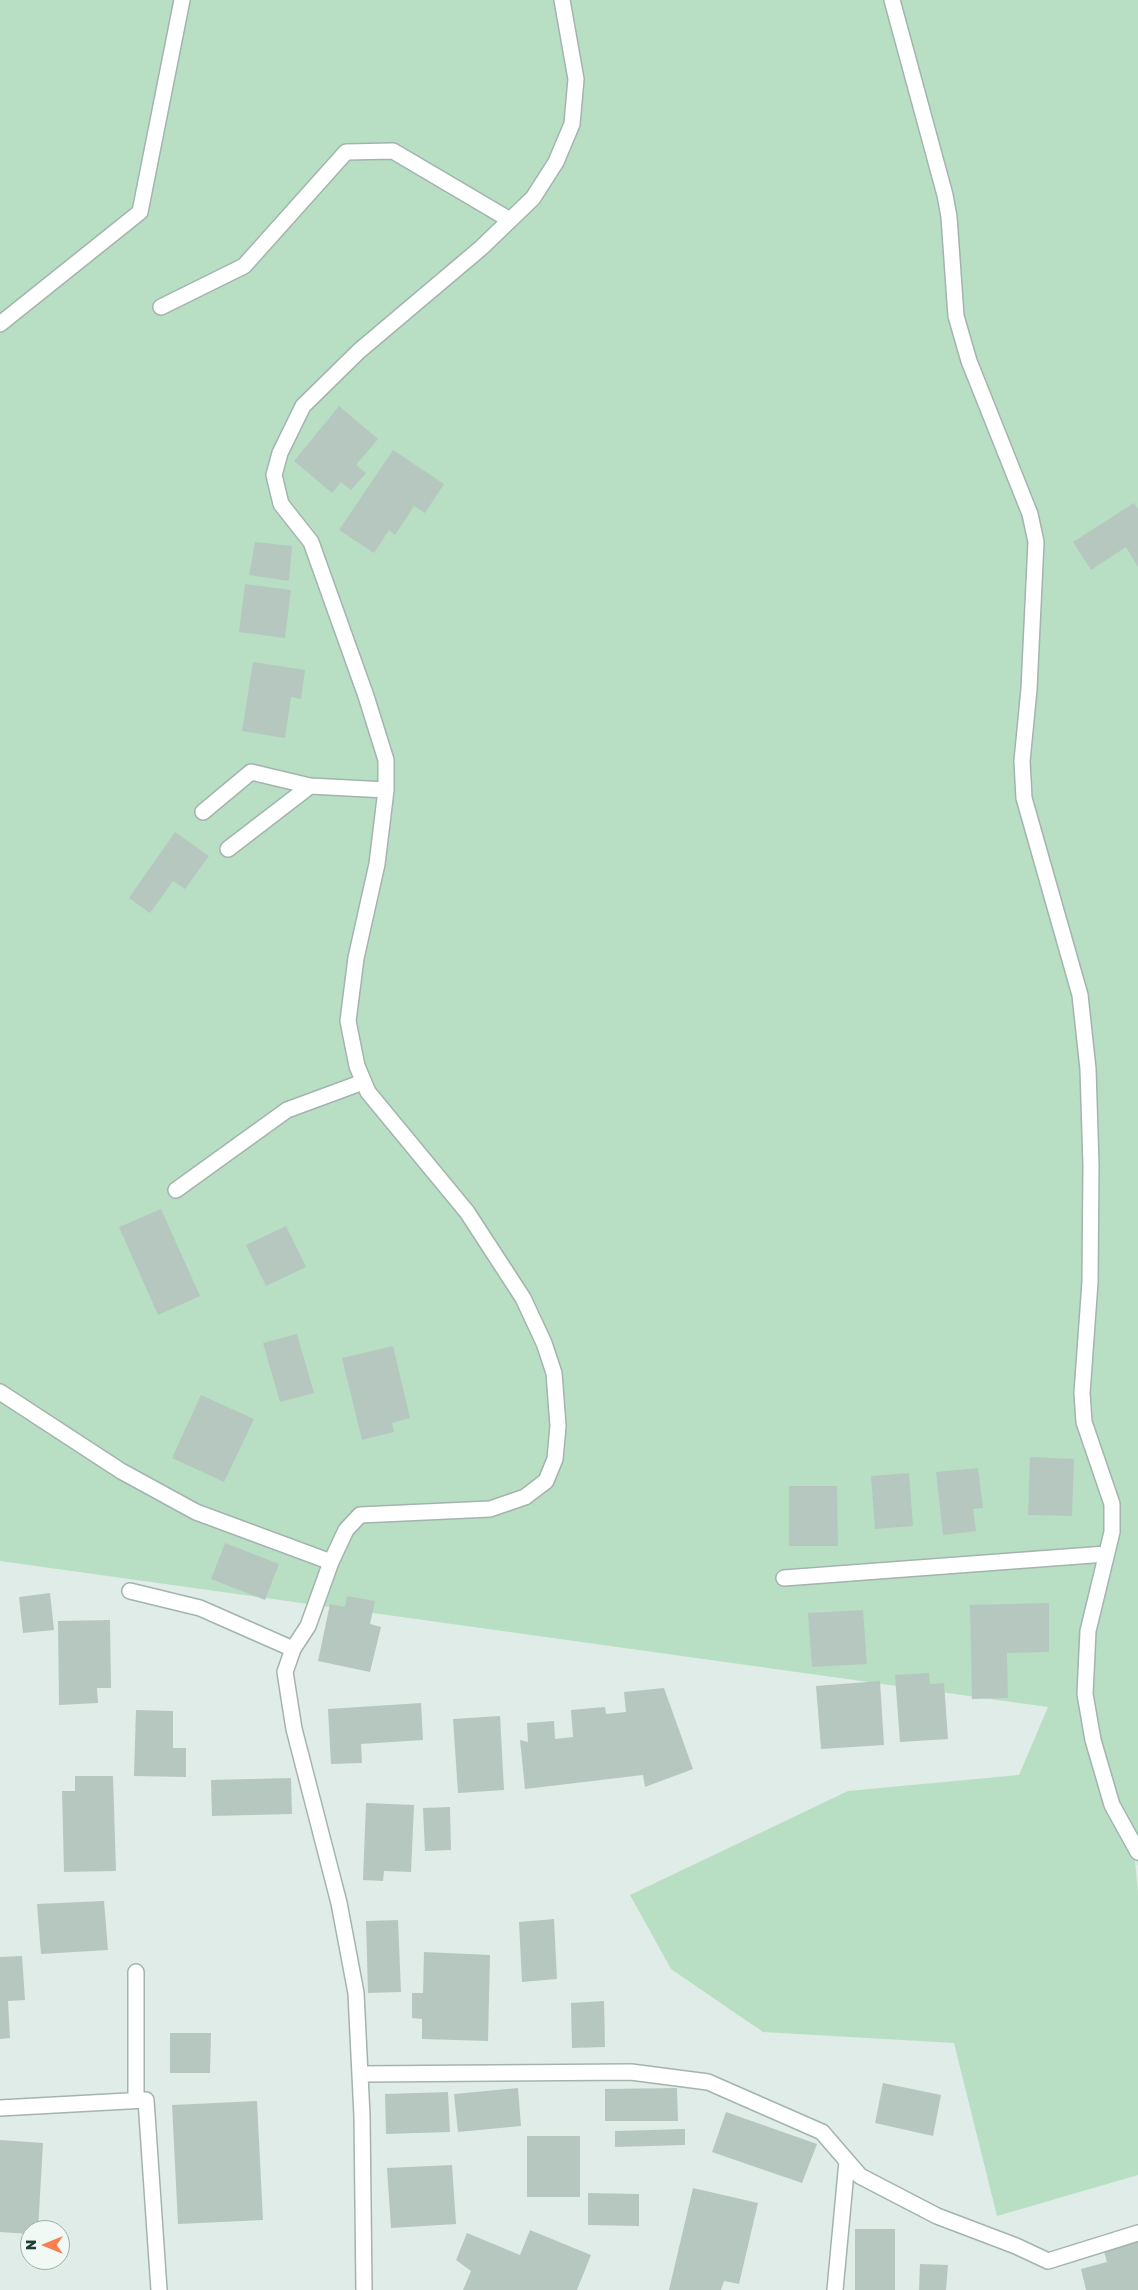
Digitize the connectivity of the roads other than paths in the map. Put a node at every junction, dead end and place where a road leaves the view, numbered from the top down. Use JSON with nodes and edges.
{"nodes":[{"id":1,"x":182,"y":0,"type":"edge"},
{"id":2,"x":562,"y":0,"type":"edge"},
{"id":3,"x":892,"y":0,"type":"edge"},
{"id":4,"x":510,"y":220,"type":"junction"},
{"id":5,"x":161,"y":307,"type":"dead end"},
{"id":6,"x":0,"y":324,"type":"edge"},
{"id":7,"x":310,"y":786,"type":"junction"},
{"id":8,"x":386,"y":790,"type":"junction"},
{"id":9,"x":203,"y":812,"type":"dead end"},
{"id":10,"x":228,"y":850,"type":"dead end"},
{"id":11,"x":363,"y":1082,"type":"junction"},
{"id":12,"x":176,"y":1190,"type":"dead end"},
{"id":13,"x":0,"y":1392,"type":"edge"},
{"id":14,"x":1106,"y":1554,"type":"junction"},
{"id":15,"x":331,"y":1562,"type":"junction"},
{"id":16,"x":784,"y":1578,"type":"dead end"},
{"id":17,"x":130,"y":1591,"type":"dead end"},
{"id":18,"x":293,"y":1649,"type":"junction"},
{"id":19,"x":1138,"y":1852,"type":"edge"},
{"id":20,"x":136,"y":1972,"type":"dead end"},
{"id":21,"x":360,"y":2074,"type":"junction"},
{"id":22,"x":136,"y":2100,"type":"junction"},
{"id":23,"x":0,"y":2108,"type":"edge"},
{"id":24,"x":847,"y":2161,"type":"junction"},
{"id":25,"x":1138,"y":2234,"type":"edge"},
{"id":26,"x":159,"y":2290,"type":"edge"},
{"id":27,"x":364,"y":2290,"type":"edge"},
{"id":28,"x":835,"y":2290,"type":"edge"}],
"edges":[{"from":1,"to":6,"type":"street"},
{"from":2,"to":4,"type":"street"},
{"from":3,"to":14,"type":"street"},
{"from":4,"to":5,"type":"street"},
{"from":4,"to":8,"type":"street"},
{"from":7,"to":8,"type":"street"},
{"from":7,"to":9,"type":"street"},
{"from":7,"to":10,"type":"street"},
{"from":8,"to":11,"type":"street"},
{"from":11,"to":12,"type":"street"},
{"from":11,"to":15,"type":"street"},
{"from":13,"to":15,"type":"street"},
{"from":14,"to":16,"type":"street"},
{"from":14,"to":19,"type":"street"},
{"from":15,"to":18,"type":"street"},
{"from":17,"to":18,"type":"street"},
{"from":18,"to":21,"type":"street"},
{"from":20,"to":22,"type":"street"},
{"from":21,"to":24,"type":"street"},
{"from":21,"to":27,"type":"street"},
{"from":22,"to":23,"type":"street"},
{"from":22,"to":26,"type":"street"},
{"from":24,"to":25,"type":"street"},
{"from":24,"to":28,"type":"street"}]}
